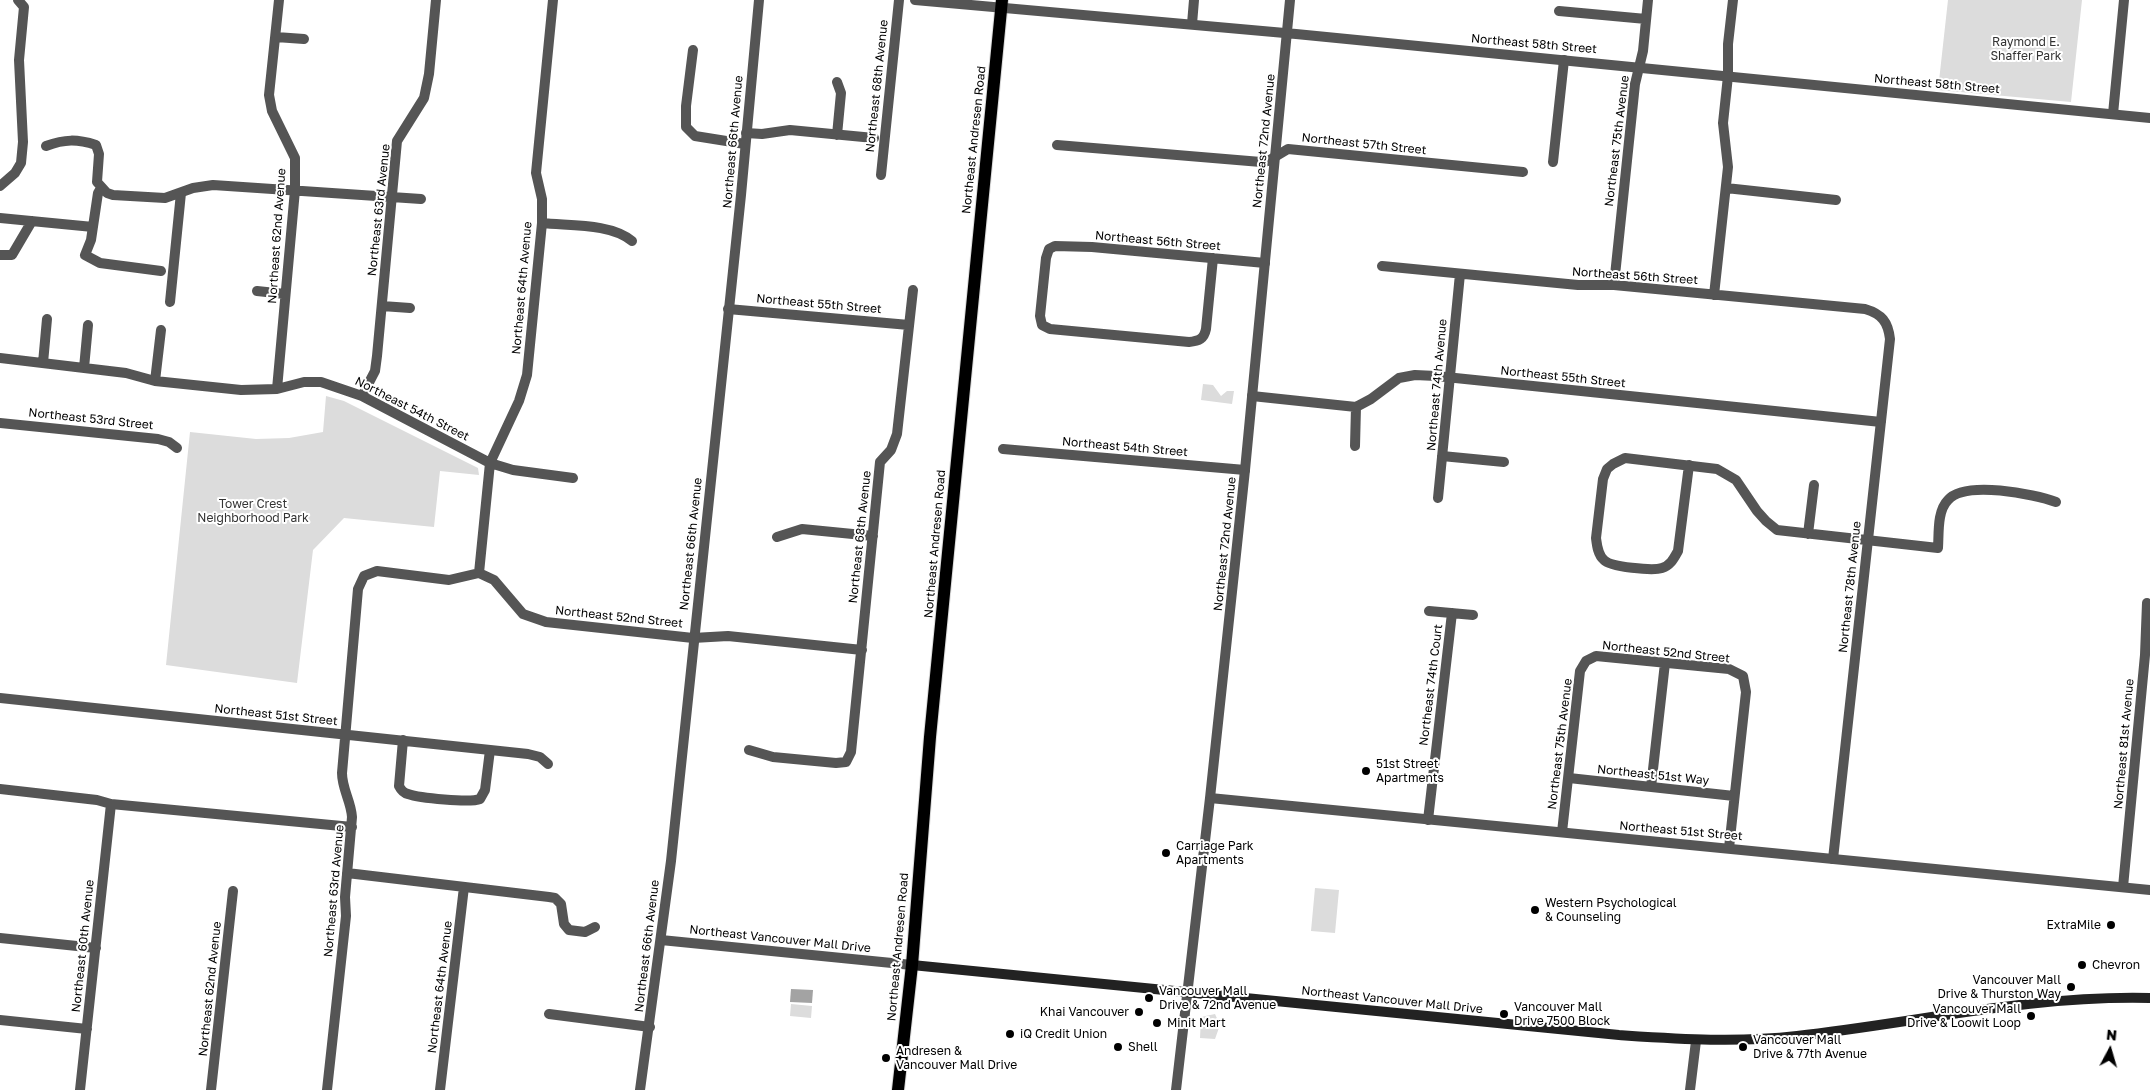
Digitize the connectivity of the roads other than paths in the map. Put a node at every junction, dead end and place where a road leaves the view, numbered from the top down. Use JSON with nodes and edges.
{"nodes":[{"id":1,"x":18,"y":0,"type":"edge"},
{"id":2,"x":279,"y":0,"type":"edge"},
{"id":3,"x":436,"y":0,"type":"edge"},
{"id":4,"x":553,"y":0,"type":"edge"},
{"id":5,"x":759,"y":0,"type":"edge"},
{"id":6,"x":899,"y":0,"type":"edge"},
{"id":7,"x":915,"y":0,"type":"edge"},
{"id":8,"x":1194,"y":0,"type":"edge"},
{"id":9,"x":1290,"y":0,"type":"edge"},
{"id":10,"x":1648,"y":0,"type":"edge"},
{"id":11,"x":1733,"y":0,"type":"edge"},
{"id":12,"x":2124,"y":0,"type":"edge"},
{"id":13,"x":1001,"y":4,"type":"edge"},
{"id":14,"x":1560,"y":11,"type":"dead end"},
{"id":15,"x":1646,"y":19,"type":"junction"},
{"id":16,"x":1192,"y":24,"type":"junction"},
{"id":17,"x":1287,"y":33,"type":"junction"},
{"id":18,"x":276,"y":36,"type":"junction"},
{"id":19,"x":304,"y":39,"type":"dead end"},
{"id":20,"x":693,"y":50,"type":"dead end"},
{"id":21,"x":1564,"y":60,"type":"junction"},
{"id":22,"x":1639,"y":67,"type":"junction"},
{"id":23,"x":1728,"y":76,"type":"junction"},
{"id":24,"x":837,"y":82,"type":"dead end"},
{"id":25,"x":2113,"y":114,"type":"junction"},
{"id":26,"x":2150,"y":118,"type":"edge"},
{"id":27,"x":746,"y":134,"type":"junction"},
{"id":28,"x":837,"y":135,"type":"junction"},
{"id":29,"x":874,"y":138,"type":"dead end"},
{"id":30,"x":745,"y":144,"type":"junction"},
{"id":31,"x":1057,"y":145,"type":"dead end"},
{"id":32,"x":46,"y":146,"type":"dead end"},
{"id":33,"x":1274,"y":156,"type":"junction"},
{"id":34,"x":1553,"y":162,"type":"dead end"},
{"id":35,"x":1523,"y":172,"type":"dead end"},
{"id":36,"x":881,"y":175,"type":"dead end"},
{"id":37,"x":0,"y":186,"type":"edge"},
{"id":38,"x":101,"y":188,"type":"junction"},
{"id":39,"x":1726,"y":188,"type":"junction"},
{"id":40,"x":295,"y":190,"type":"junction"},
{"id":41,"x":181,"y":193,"type":"junction"},
{"id":42,"x":392,"y":197,"type":"junction"},
{"id":43,"x":421,"y":199,"type":"dead end"},
{"id":44,"x":1836,"y":200,"type":"dead end"},
{"id":45,"x":0,"y":218,"type":"edge"},
{"id":46,"x":32,"y":221,"type":"junction"},
{"id":47,"x":542,"y":223,"type":"junction"},
{"id":48,"x":93,"y":227,"type":"junction"},
{"id":49,"x":632,"y":241,"type":"dead end"},
{"id":50,"x":0,"y":255,"type":"edge"},
{"id":51,"x":1213,"y":258,"type":"junction"},
{"id":52,"x":1265,"y":263,"type":"junction"},
{"id":53,"x":1382,"y":266,"type":"dead end"},
{"id":54,"x":161,"y":272,"type":"dead end"},
{"id":55,"x":1460,"y":274,"type":"junction"},
{"id":56,"x":1614,"y":285,"type":"junction"},
{"id":57,"x":913,"y":290,"type":"dead end"},
{"id":58,"x":257,"y":291,"type":"dead end"},
{"id":59,"x":285,"y":294,"type":"junction"},
{"id":60,"x":1714,"y":295,"type":"junction"},
{"id":61,"x":170,"y":302,"type":"dead end"},
{"id":62,"x":382,"y":306,"type":"junction"},
{"id":63,"x":410,"y":308,"type":"dead end"},
{"id":64,"x":728,"y":309,"type":"junction"},
{"id":65,"x":47,"y":318,"type":"dead end"},
{"id":66,"x":1884,"y":319,"type":"joint"},
{"id":67,"x":88,"y":325,"type":"dead end"},
{"id":68,"x":909,"y":325,"type":"junction"},
{"id":69,"x":161,"y":330,"type":"dead end"},
{"id":70,"x":0,"y":358,"type":"edge"},
{"id":71,"x":43,"y":363,"type":"junction"},
{"id":72,"x":84,"y":368,"type":"junction"},
{"id":73,"x":1450,"y":377,"type":"junction"},
{"id":74,"x":155,"y":381,"type":"junction"},
{"id":75,"x":277,"y":389,"type":"junction"},
{"id":76,"x":362,"y":396,"type":"junction"},
{"id":77,"x":1252,"y":396,"type":"junction"},
{"id":78,"x":1356,"y":407,"type":"junction"},
{"id":79,"x":1881,"y":422,"type":"junction"},
{"id":80,"x":0,"y":423,"type":"edge"},
{"id":81,"x":1355,"y":446,"type":"dead end"},
{"id":82,"x":178,"y":448,"type":"dead end"},
{"id":83,"x":1003,"y":449,"type":"dead end"},
{"id":84,"x":1442,"y":456,"type":"junction"},
{"id":85,"x":1504,"y":462,"type":"dead end"},
{"id":86,"x":490,"y":463,"type":"junction"},
{"id":87,"x":1689,"y":465,"type":"junction"},
{"id":88,"x":1245,"y":470,"type":"junction"},
{"id":89,"x":573,"y":478,"type":"dead end"},
{"id":90,"x":1814,"y":485,"type":"dead end"},
{"id":91,"x":1438,"y":498,"type":"dead end"},
{"id":92,"x":2056,"y":502,"type":"dead end"},
{"id":93,"x":1808,"y":534,"type":"junction"},
{"id":94,"x":872,"y":536,"type":"junction"},
{"id":95,"x":778,"y":537,"type":"dead end"},
{"id":96,"x":1868,"y":539,"type":"junction"},
{"id":97,"x":479,"y":573,"type":"junction"},
{"id":98,"x":2147,"y":603,"type":"dead end"},
{"id":99,"x":1429,"y":611,"type":"dead end"},
{"id":100,"x":1452,"y":613,"type":"junction"},
{"id":101,"x":1472,"y":615,"type":"dead end"},
{"id":102,"x":694,"y":638,"type":"junction"},
{"id":103,"x":862,"y":650,"type":"junction"},
{"id":104,"x":1586,"y":661,"type":"joint"},
{"id":105,"x":1666,"y":663,"type":"junction"},
{"id":106,"x":0,"y":698,"type":"edge"},
{"id":107,"x":346,"y":734,"type":"junction"},
{"id":108,"x":403,"y":740,"type":"junction"},
{"id":109,"x":490,"y":750,"type":"junction"},
{"id":110,"x":750,"y":750,"type":"dead end"},
{"id":111,"x":548,"y":764,"type":"dead end"},
{"id":112,"x":1569,"y":778,"type":"junction"},
{"id":113,"x":1651,"y":787,"type":"junction"},
{"id":114,"x":0,"y":789,"type":"edge"},
{"id":115,"x":1734,"y":796,"type":"junction"},
{"id":116,"x":1210,"y":798,"type":"junction"},
{"id":117,"x":111,"y":804,"type":"junction"},
{"id":118,"x":1428,"y":820,"type":"junction"},
{"id":119,"x":352,"y":827,"type":"junction"},
{"id":120,"x":1562,"y":832,"type":"junction"},
{"id":121,"x":1729,"y":848,"type":"junction"},
{"id":122,"x":1834,"y":859,"type":"junction"},
{"id":123,"x":347,"y":873,"type":"junction"},
{"id":124,"x":464,"y":887,"type":"junction"},
{"id":125,"x":2123,"y":888,"type":"junction"},
{"id":126,"x":2150,"y":890,"type":"edge"},
{"id":127,"x":233,"y":891,"type":"dead end"},
{"id":128,"x":595,"y":927,"type":"dead end"},
{"id":129,"x":0,"y":938,"type":"edge"},
{"id":130,"x":661,"y":940,"type":"junction"},
{"id":131,"x":96,"y":948,"type":"junction"},
{"id":132,"x":912,"y":965,"type":"junction"},
{"id":133,"x":1187,"y":993,"type":"junction"},
{"id":134,"x":2150,"y":998,"type":"edge"},
{"id":135,"x":549,"y":1014,"type":"dead end"},
{"id":136,"x":0,"y":1020,"type":"edge"},
{"id":137,"x":650,"y":1027,"type":"junction"},
{"id":138,"x":87,"y":1029,"type":"junction"},
{"id":139,"x":1696,"y":1041,"type":"junction"},
{"id":140,"x":80,"y":1090,"type":"edge"},
{"id":141,"x":211,"y":1090,"type":"edge"},
{"id":142,"x":327,"y":1090,"type":"edge"},
{"id":143,"x":440,"y":1090,"type":"edge"},
{"id":144,"x":640,"y":1090,"type":"edge"},
{"id":145,"x":898,"y":1090,"type":"edge"},
{"id":146,"x":1176,"y":1090,"type":"edge"},
{"id":147,"x":1690,"y":1090,"type":"edge"}],
"edges":[{"from":1,"to":37,"type":"street"},
{"from":2,"to":18,"type":"street","name":"Northeast 62nd Avenue"},
{"from":3,"to":42,"type":"street","name":"Northeast 63rd Avenue"},
{"from":4,"to":47,"type":"street","name":"Northeast 64th Avenue"},
{"from":5,"to":27,"type":"street","name":"Northeast 66th Avenue"},
{"from":6,"to":36,"type":"street","name":"Northeast 68th Avenue"},
{"from":7,"to":13,"type":"street","name":"Northeast 58th Street"},
{"from":8,"to":16,"type":"street"},
{"from":9,"to":17,"type":"street","name":"Northeast 72nd Avenue"},
{"from":10,"to":15,"type":"street","name":"Northeast 75th Avenue"},
{"from":11,"to":23,"type":"street"},
{"from":12,"to":25,"type":"street"},
{"from":13,"to":16,"type":"street","name":"Northeast 58th Street"},
{"from":13,"to":132,"type":"main road","name":"Northeast Andresen Road"},
{"from":14,"to":15,"type":"street"},
{"from":15,"to":22,"type":"street","name":"Northeast 75th Avenue"},
{"from":16,"to":17,"type":"street","name":"Northeast 58th Street"},
{"from":17,"to":21,"type":"street","name":"Northeast 58th Street"},
{"from":17,"to":33,"type":"street","name":"Northeast 72nd Avenue"},
{"from":18,"to":19,"type":"street"},
{"from":18,"to":40,"type":"street","name":"Northeast 62nd Avenue"},
{"from":20,"to":30,"type":"street"},
{"from":21,"to":22,"type":"street","name":"Northeast 58th Street"},
{"from":21,"to":34,"type":"street"},
{"from":22,"to":23,"type":"street","name":"Northeast 58th Street"},
{"from":22,"to":56,"type":"street","name":"Northeast 75th Avenue"},
{"from":23,"to":25,"type":"street","name":"Northeast 58th Street"},
{"from":23,"to":39,"type":"street"},
{"from":24,"to":28,"type":"street"},
{"from":25,"to":26,"type":"street","name":"Northeast 58th Street"},
{"from":27,"to":28,"type":"street"},
{"from":27,"to":30,"type":"street","name":"Northeast 66th Avenue"},
{"from":28,"to":29,"type":"street"},
{"from":30,"to":64,"type":"street","name":"Northeast 66th Avenue"},
{"from":31,"to":33,"type":"street","name":"Northeast 57th Street"},
{"from":32,"to":38,"type":"street"},
{"from":33,"to":35,"type":"street","name":"Northeast 57th Street"},
{"from":33,"to":52,"type":"street","name":"Northeast 72nd Avenue"},
{"from":38,"to":41,"type":"street"},
{"from":38,"to":48,"type":"street"},
{"from":39,"to":44,"type":"street"},
{"from":39,"to":60,"type":"street"},
{"from":40,"to":41,"type":"street"},
{"from":40,"to":42,"type":"street"},
{"from":40,"to":59,"type":"street","name":"Northeast 62nd Avenue"},
{"from":41,"to":61,"type":"street"},
{"from":42,"to":43,"type":"street"},
{"from":42,"to":62,"type":"street","name":"Northeast 63rd Avenue"},
{"from":45,"to":46,"type":"street"},
{"from":46,"to":48,"type":"street"},
{"from":46,"to":50,"type":"street"},
{"from":47,"to":49,"type":"street"},
{"from":47,"to":86,"type":"street","name":"Northeast 64th Avenue"},
{"from":48,"to":54,"type":"street"},
{"from":51,"to":51,"type":"street","name":"Northeast 56th Street"},
{"from":51,"to":52,"type":"street","name":"Northeast 56th Street"},
{"from":52,"to":77,"type":"street","name":"Northeast 72nd Avenue"},
{"from":53,"to":55,"type":"street","name":"Northeast 56th Street"},
{"from":55,"to":56,"type":"street","name":"Northeast 56th Street"},
{"from":55,"to":73,"type":"street","name":"Northeast 74th Avenue"},
{"from":56,"to":60,"type":"street","name":"Northeast 56th Street"},
{"from":57,"to":68,"type":"street","name":"Northeast 68th Avenue"},
{"from":58,"to":59,"type":"street"},
{"from":59,"to":75,"type":"street","name":"Northeast 62nd Avenue"},
{"from":60,"to":66,"type":"street","name":"Northeast 56th Street"},
{"from":62,"to":63,"type":"street"},
{"from":62,"to":76,"type":"street","name":"Northeast 63rd Avenue"},
{"from":64,"to":68,"type":"street","name":"Northeast 55th Street"},
{"from":64,"to":102,"type":"street","name":"Northeast 66th Avenue"},
{"from":65,"to":71,"type":"street"},
{"from":66,"to":79,"type":"street","name":"Northeast 78th Avenue"},
{"from":67,"to":72,"type":"street"},
{"from":68,"to":94,"type":"street","name":"Northeast 68th Avenue"},
{"from":69,"to":74,"type":"street"},
{"from":70,"to":71,"type":"street","name":"Northeast 54th Street"},
{"from":71,"to":72,"type":"street","name":"Northeast 54th Street"},
{"from":72,"to":74,"type":"street","name":"Northeast 54th Street"},
{"from":73,"to":78,"type":"street","name":"Northeast 55th Street"},
{"from":73,"to":79,"type":"street","name":"Northeast 55th Street"},
{"from":73,"to":84,"type":"street","name":"Northeast 74th Avenue"},
{"from":74,"to":75,"type":"street","name":"Northeast 54th Street"},
{"from":75,"to":76,"type":"street","name":"Northeast 54th Street"},
{"from":76,"to":86,"type":"street","name":"Northeast 54th Street"},
{"from":77,"to":78,"type":"street"},
{"from":77,"to":88,"type":"street","name":"Northeast 72nd Avenue"},
{"from":78,"to":81,"type":"street"},
{"from":79,"to":96,"type":"street","name":"Northeast 78th Avenue"},
{"from":80,"to":82,"type":"street","name":"Northeast 53rd Street"},
{"from":83,"to":88,"type":"street","name":"Northeast 54th Street"},
{"from":84,"to":85,"type":"street"},
{"from":84,"to":91,"type":"street","name":"Northeast 74th Avenue"},
{"from":86,"to":89,"type":"street","name":"Northeast 54th Street"},
{"from":86,"to":97,"type":"street","name":"Northeast 64th Avenue"},
{"from":87,"to":87,"type":"street"},
{"from":87,"to":93,"type":"street"},
{"from":88,"to":116,"type":"street","name":"Northeast 72nd Avenue"},
{"from":90,"to":93,"type":"street"},
{"from":92,"to":96,"type":"street"},
{"from":93,"to":96,"type":"street"},
{"from":94,"to":95,"type":"street"},
{"from":94,"to":103,"type":"street","name":"Northeast 68th Avenue"},
{"from":96,"to":122,"type":"street","name":"Northeast 78th Avenue"},
{"from":97,"to":102,"type":"street","name":"Northeast 52nd Street"},
{"from":97,"to":107,"type":"street","name":"Northeast 63rd Avenue"},
{"from":98,"to":125,"type":"street","name":"Northeast 81st Avenue"},
{"from":99,"to":100,"type":"street","name":"Northeast 74th Court"},
{"from":100,"to":101,"type":"street","name":"Northeast 74th Court"},
{"from":100,"to":118,"type":"street","name":"Northeast 74th Court"},
{"from":102,"to":103,"type":"street","name":"Northeast 52nd Street"},
{"from":102,"to":130,"type":"street","name":"Northeast 66th Avenue"},
{"from":103,"to":110,"type":"street","name":"Northeast 68th Avenue"},
{"from":104,"to":105,"type":"street","name":"Northeast 52nd Street"},
{"from":104,"to":112,"type":"street","name":"Northeast 75th Avenue"},
{"from":105,"to":113,"type":"street"},
{"from":105,"to":115,"type":"street","name":"Northeast 52nd Street"},
{"from":106,"to":107,"type":"street","name":"Northeast 51st Street"},
{"from":107,"to":108,"type":"street","name":"Northeast 51st Street"},
{"from":107,"to":119,"type":"street","name":"Northeast 63rd Avenue"},
{"from":108,"to":109,"type":"street","name":"Northeast 51st Street"},
{"from":108,"to":109,"type":"street"},
{"from":109,"to":111,"type":"street","name":"Northeast 51st Street"},
{"from":112,"to":113,"type":"street","name":"Northeast 51st Way"},
{"from":112,"to":120,"type":"street","name":"Northeast 75th Avenue"},
{"from":113,"to":115,"type":"street","name":"Northeast 51st Way"},
{"from":114,"to":117,"type":"street"},
{"from":115,"to":121,"type":"street"},
{"from":116,"to":118,"type":"street","name":"Northeast 51st Street"},
{"from":116,"to":133,"type":"street","name":"Northeast 72nd Avenue"},
{"from":117,"to":119,"type":"street"},
{"from":117,"to":131,"type":"street","name":"Northeast 60th Avenue"},
{"from":118,"to":120,"type":"street","name":"Northeast 51st Street"},
{"from":119,"to":123,"type":"street","name":"Northeast 63rd Avenue"},
{"from":120,"to":121,"type":"street","name":"Northeast 51st Street"},
{"from":121,"to":122,"type":"street","name":"Northeast 51st Street"},
{"from":122,"to":125,"type":"street","name":"Northeast 51st Street"},
{"from":123,"to":124,"type":"street"},
{"from":123,"to":142,"type":"street","name":"Northeast 63rd Avenue"},
{"from":124,"to":128,"type":"street"},
{"from":124,"to":143,"type":"street","name":"Northeast 64th Avenue"},
{"from":125,"to":126,"type":"street","name":"Northeast 51st Street"},
{"from":127,"to":141,"type":"street","name":"Northeast 62nd Avenue"},
{"from":129,"to":131,"type":"street"},
{"from":130,"to":132,"type":"street","name":"Northeast Vancouver Mall Drive"},
{"from":130,"to":137,"type":"street","name":"Northeast 66th Avenue"},
{"from":131,"to":138,"type":"street","name":"Northeast 60th Avenue"},
{"from":132,"to":133,"type":"main road","name":"Northeast Vancouver Mall Drive"},
{"from":132,"to":145,"type":"main road","name":"Northeast Andresen Road"},
{"from":133,"to":139,"type":"main road","name":"Northeast Vancouver Mall Drive"},
{"from":133,"to":146,"type":"street","name":"Northeast 72nd Avenue"},
{"from":134,"to":139,"type":"main road","name":"Northeast Vancouver Mall Drive"},
{"from":135,"to":137,"type":"street"},
{"from":136,"to":138,"type":"street"},
{"from":137,"to":144,"type":"street","name":"Northeast 66th Avenue"},
{"from":138,"to":140,"type":"street","name":"Northeast 60th Avenue"},
{"from":139,"to":147,"type":"street"}]}
